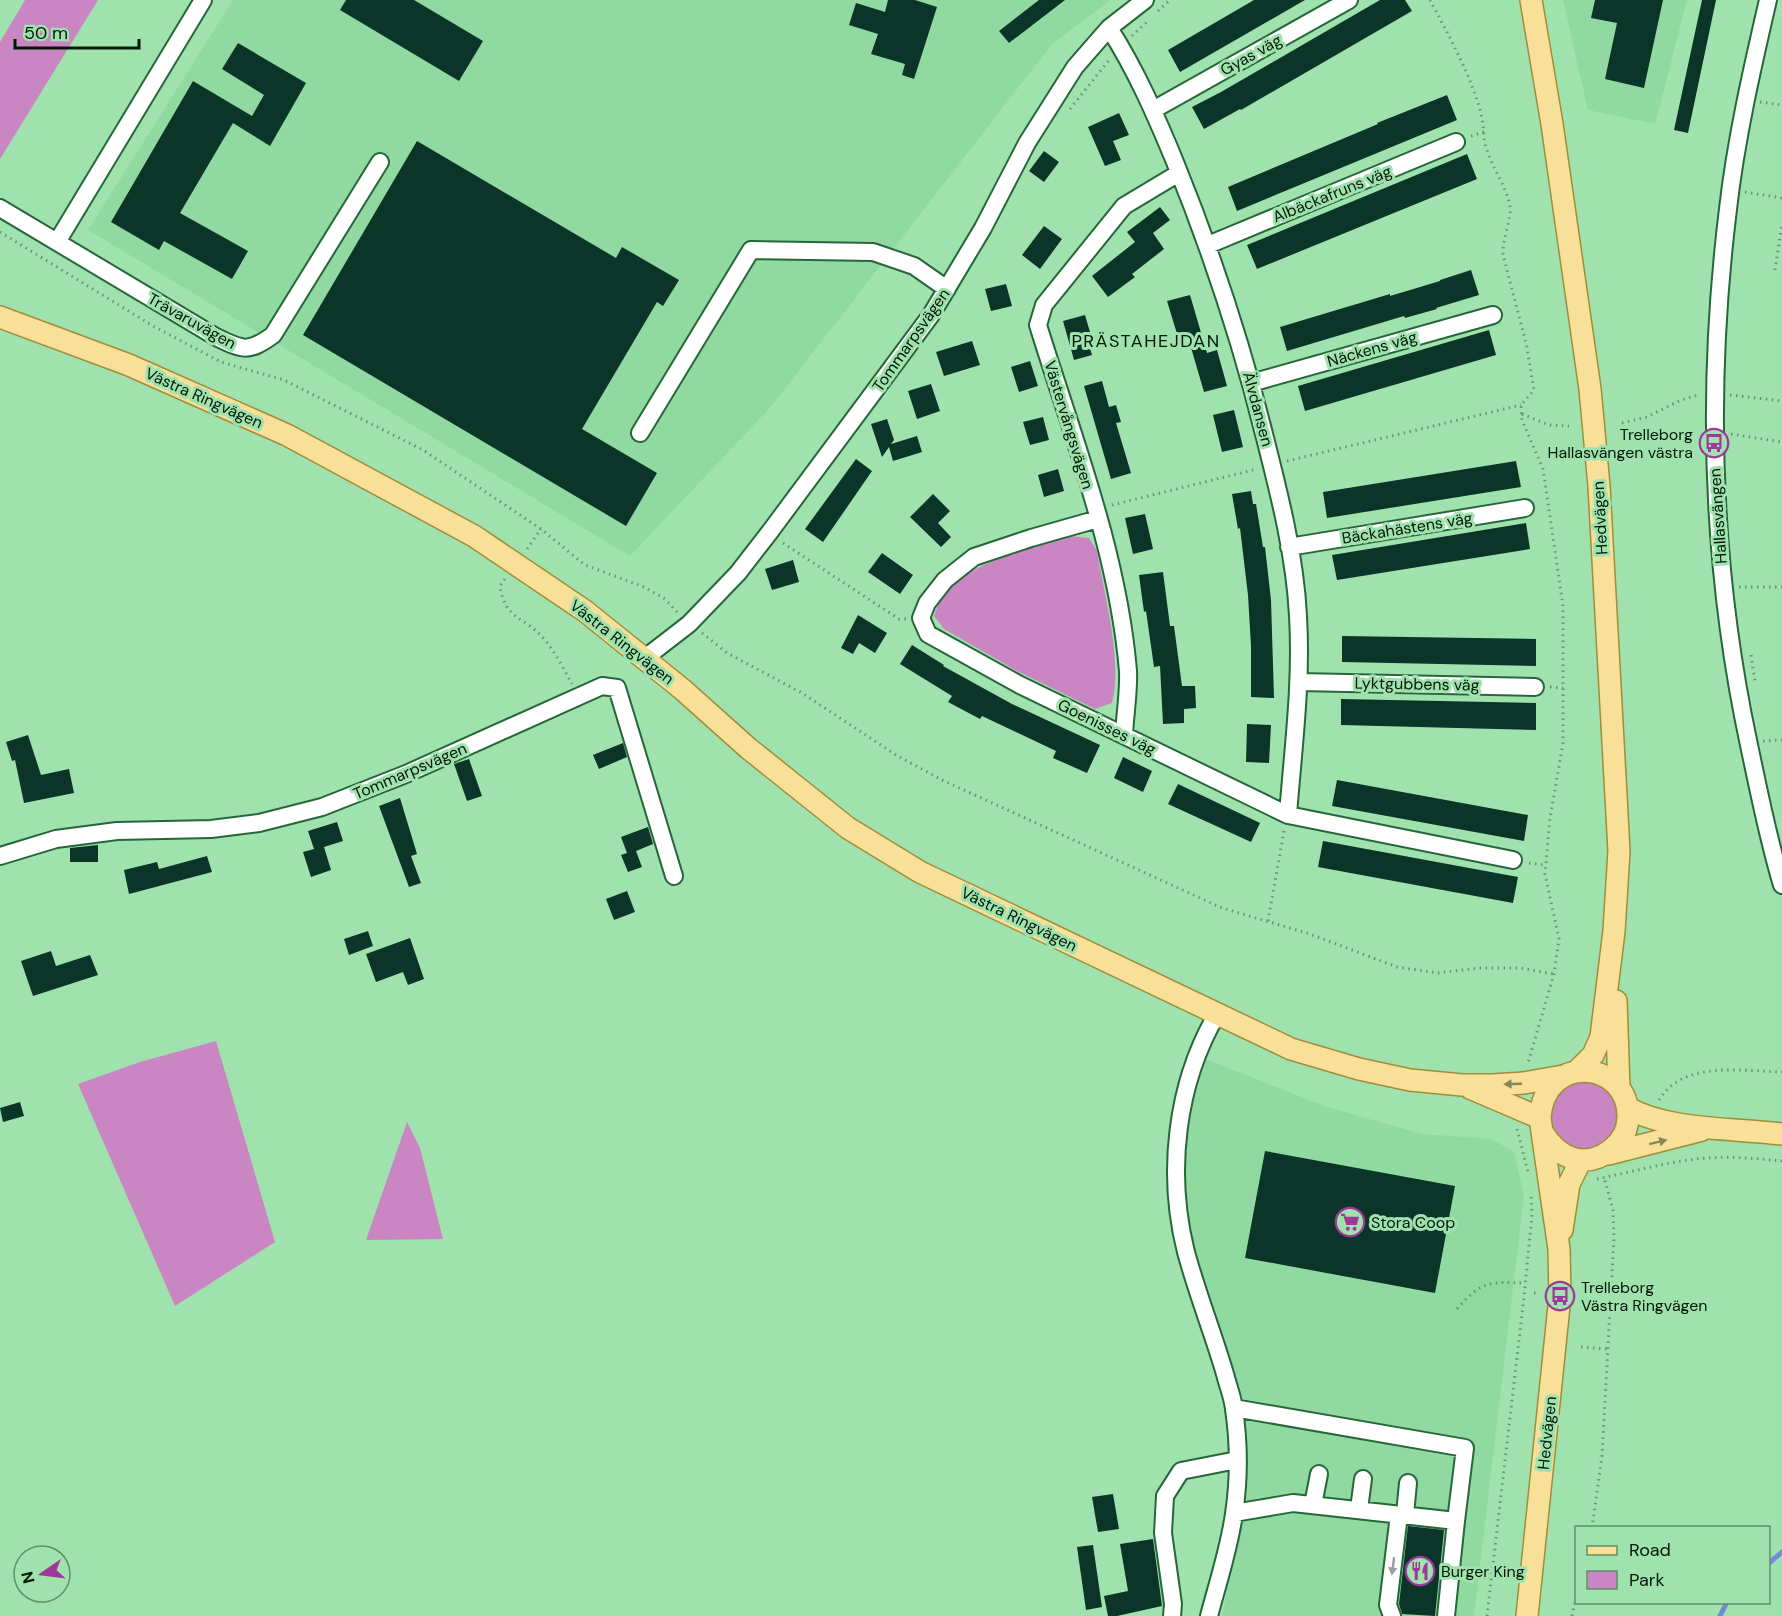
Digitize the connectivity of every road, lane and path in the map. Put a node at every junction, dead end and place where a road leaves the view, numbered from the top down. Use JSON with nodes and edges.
{"nodes":[{"id":1,"x":203,"y":0,"type":"edge"},
{"id":2,"x":1145,"y":0,"type":"edge"},
{"id":3,"x":1349,"y":0,"type":"edge"},
{"id":4,"x":1531,"y":0,"type":"edge"},
{"id":5,"x":1768,"y":0,"type":"edge"},
{"id":6,"x":1110,"y":28,"type":"junction"},
{"id":7,"x":1763,"y":94,"type":"dead end"},
{"id":8,"x":1754,"y":101,"type":"junction"},
{"id":9,"x":1782,"y":105,"type":"edge"},
{"id":10,"x":1153,"y":110,"type":"junction"},
{"id":11,"x":1456,"y":142,"type":"dead end"},
{"id":12,"x":380,"y":162,"type":"dead end"},
{"id":13,"x":1179,"y":172,"type":"junction"},
{"id":14,"x":1748,"y":183,"type":"dead end"},
{"id":15,"x":1739,"y":191,"type":"junction"},
{"id":16,"x":1782,"y":198,"type":"edge"},
{"id":17,"x":0,"y":208,"type":"edge"},
{"id":18,"x":1782,"y":224,"type":"edge"},
{"id":19,"x":0,"y":232,"type":"edge"},
{"id":20,"x":57,"y":242,"type":"junction"},
{"id":21,"x":1208,"y":245,"type":"junction"},
{"id":22,"x":1775,"y":270,"type":"dead end"},
{"id":23,"x":947,"y":289,"type":"junction"},
{"id":24,"x":1493,"y":315,"type":"dead end"},
{"id":25,"x":0,"y":317,"type":"edge"},
{"id":26,"x":1251,"y":383,"type":"junction"},
{"id":27,"x":1716,"y":394,"type":"junction"},
{"id":28,"x":1782,"y":401,"type":"edge"},
{"id":29,"x":1521,"y":405,"type":"dead end"},
{"id":30,"x":1731,"y":405,"type":"dead end"},
{"id":31,"x":1522,"y":414,"type":"dead end"},
{"id":32,"x":1622,"y":423,"type":"dead end"},
{"id":33,"x":1731,"y":424,"type":"dead end"},
{"id":34,"x":1569,"y":426,"type":"dead end"},
{"id":35,"x":640,"y":434,"type":"dead end"},
{"id":36,"x":1782,"y":442,"type":"edge"},
{"id":37,"x":1272,"y":465,"type":"junction"},
{"id":38,"x":1525,"y":508,"type":"dead end"},
{"id":39,"x":1097,"y":514,"type":"junction"},
{"id":40,"x":541,"y":529,"type":"junction"},
{"id":41,"x":769,"y":534,"type":"junction"},
{"id":42,"x":1289,"y":547,"type":"junction"},
{"id":43,"x":516,"y":564,"type":"junction"},
{"id":44,"x":1740,"y":578,"type":"dead end"},
{"id":45,"x":1741,"y":587,"type":"junction"},
{"id":46,"x":1782,"y":587,"type":"edge"},
{"id":47,"x":1723,"y":588,"type":"junction"},
{"id":48,"x":921,"y":618,"type":"junction"},
{"id":49,"x":689,"y":624,"type":"junction"},
{"id":50,"x":708,"y":626,"type":"dead end"},
{"id":51,"x":1750,"y":646,"type":"dead end"},
{"id":52,"x":645,"y":658,"type":"junction"},
{"id":53,"x":1755,"y":681,"type":"dead end"},
{"id":54,"x":1299,"y":682,"type":"junction"},
{"id":55,"x":1535,"y":687,"type":"dead end"},
{"id":56,"x":578,"y":696,"type":"junction"},
{"id":57,"x":1124,"y":735,"type":"junction"},
{"id":58,"x":1764,"y":741,"type":"dead end"},
{"id":59,"x":1766,"y":751,"type":"dead end"},
{"id":60,"x":1288,"y":815,"type":"junction"},
{"id":61,"x":0,"y":856,"type":"edge"},
{"id":62,"x":1514,"y":860,"type":"dead end"},
{"id":63,"x":674,"y":876,"type":"dead end"},
{"id":64,"x":1782,"y":885,"type":"edge"},
{"id":65,"x":1268,"y":921,"type":"junction"},
{"id":66,"x":1614,"y":932,"type":"junction"},
{"id":67,"x":1554,"y":974,"type":"dead end"},
{"id":68,"x":1217,"y":1014,"type":"junction"},
{"id":69,"x":1782,"y":1072,"type":"edge"},
{"id":70,"x":1570,"y":1074,"type":"junction"},
{"id":71,"x":1461,"y":1085,"type":"junction"},
{"id":72,"x":1619,"y":1088,"type":"junction"},
{"id":73,"x":1628,"y":1108,"type":"junction"},
{"id":74,"x":1653,"y":1119,"type":"junction"},
{"id":75,"x":1541,"y":1126,"type":"junction"},
{"id":76,"x":1711,"y":1128,"type":"junction"},
{"id":77,"x":1782,"y":1134,"type":"edge"},
{"id":78,"x":1604,"y":1155,"type":"junction"},
{"id":79,"x":1581,"y":1160,"type":"junction"},
{"id":80,"x":1604,"y":1178,"type":"dead end"},
{"id":81,"x":1530,"y":1191,"type":"dead end"},
{"id":82,"x":1559,"y":1249,"type":"junction"},
{"id":83,"x":1526,"y":1283,"type":"junction"},
{"id":84,"x":1457,"y":1308,"type":"dead end"},
{"id":85,"x":1581,"y":1347,"type":"dead end"},
{"id":86,"x":1608,"y":1349,"type":"junction"},
{"id":87,"x":1234,"y":1408,"type":"junction"},
{"id":88,"x":1237,"y":1460,"type":"junction"},
{"id":89,"x":1318,"y":1474,"type":"dead end"},
{"id":90,"x":1363,"y":1479,"type":"dead end"},
{"id":91,"x":1407,"y":1483,"type":"dead end"},
{"id":92,"x":1313,"y":1505,"type":"junction"},
{"id":93,"x":1359,"y":1509,"type":"junction"},
{"id":94,"x":1234,"y":1514,"type":"junction"},
{"id":95,"x":1402,"y":1515,"type":"junction"},
{"id":96,"x":1456,"y":1521,"type":"junction"},
{"id":97,"x":1592,"y":1526,"type":"edge"},
{"id":98,"x":1172,"y":1616,"type":"edge"},
{"id":99,"x":1209,"y":1616,"type":"edge"},
{"id":100,"x":1392,"y":1616,"type":"edge"},
{"id":101,"x":1446,"y":1616,"type":"edge"},
{"id":102,"x":1487,"y":1616,"type":"edge"},
{"id":103,"x":1527,"y":1616,"type":"edge"}],
"edges":[{"from":1,"to":20,"type":"street"},
{"from":2,"to":6,"type":"street","name":"Tommarpsvägen"},
{"from":3,"to":10,"type":"street","name":"Gyas väg"},
{"from":4,"to":66,"type":"main road","name":"Hedvägen"},
{"from":5,"to":8,"type":"street","name":"Hallasvängen"},
{"from":6,"to":10,"type":"street","name":"Älvdansen"},
{"from":6,"to":23,"type":"street","name":"Tommarpsvägen"},
{"from":7,"to":8,"type":"path"},
{"from":8,"to":9,"type":"path"},
{"from":8,"to":15,"type":"street","name":"Hallasvängen"},
{"from":10,"to":13,"type":"street","name":"Älvdansen"},
{"from":11,"to":21,"type":"street","name":"Albäckafruns väg"},
{"from":12,"to":20,"type":"street","name":"Trävaruvägen"},
{"from":13,"to":21,"type":"street","name":"Älvdansen"},
{"from":13,"to":39,"type":"street","name":"Västervångsvägen"},
{"from":14,"to":15,"type":"path"},
{"from":15,"to":16,"type":"path"},
{"from":15,"to":27,"type":"street","name":"Hallasvängen"},
{"from":17,"to":20,"type":"street","name":"Trävaruvägen"},
{"from":18,"to":22,"type":"path"},
{"from":19,"to":40,"type":"path"},
{"from":21,"to":26,"type":"street","name":"Älvdansen"},
{"from":23,"to":35,"type":"street"},
{"from":23,"to":41,"type":"street","name":"Tommarpsvägen"},
{"from":24,"to":26,"type":"street","name":"Näckens väg"},
{"from":25,"to":43,"type":"main road","name":"Västra Ringvägen"},
{"from":26,"to":37,"type":"street","name":"Älvdansen"},
{"from":27,"to":28,"type":"path"},
{"from":27,"to":30,"type":"path"},
{"from":27,"to":32,"type":"path"},
{"from":27,"to":47,"type":"street","name":"Hallasvängen"},
{"from":29,"to":37,"type":"path"},
{"from":31,"to":34,"type":"path"},
{"from":33,"to":36,"type":"path"},
{"from":37,"to":39,"type":"path"},
{"from":37,"to":42,"type":"street","name":"Älvdansen"},
{"from":38,"to":42,"type":"street","name":"Bäckahästens väg"},
{"from":39,"to":48,"type":"street"},
{"from":39,"to":57,"type":"street","name":"Västervångsvägen"},
{"from":40,"to":43,"type":"path"},
{"from":40,"to":49,"type":"path"},
{"from":41,"to":48,"type":"path"},
{"from":41,"to":49,"type":"street","name":"Tommarpsvägen"},
{"from":42,"to":54,"type":"street","name":"Älvdansen"},
{"from":43,"to":52,"type":"main road","name":"Västra Ringvägen"},
{"from":43,"to":56,"type":"path"},
{"from":44,"to":45,"type":"path"},
{"from":45,"to":46,"type":"path"},
{"from":45,"to":47,"type":"path"},
{"from":47,"to":64,"type":"street","name":"Hallasvängen"},
{"from":48,"to":57,"type":"street","name":"Goenisses väg"},
{"from":49,"to":52,"type":"street","name":"Tommarpsvägen"},
{"from":50,"to":65,"type":"path"},
{"from":51,"to":53,"type":"path"},
{"from":52,"to":68,"type":"main road","name":"Västra Ringvägen"},
{"from":54,"to":55,"type":"street","name":"Lyktgubbens väg"},
{"from":54,"to":60,"type":"street","name":"Älvdansen"},
{"from":56,"to":61,"type":"street","name":"Tommarpsvägen"},
{"from":56,"to":63,"type":"street","name":"Tommarpsvägen"},
{"from":57,"to":60,"type":"street","name":"Goenisses väg"},
{"from":58,"to":59,"type":"path"},
{"from":60,"to":62,"type":"street","name":"Goenisses väg"},
{"from":60,"to":65,"type":"path"},
{"from":65,"to":67,"type":"path"},
{"from":66,"to":70,"type":"main road","name":"Hedvägen"},
{"from":66,"to":72,"type":"main road","name":"Hedvägen"},
{"from":68,"to":71,"type":"main road","name":"Västra Ringvägen"},
{"from":68,"to":87,"type":"street"},
{"from":69,"to":74,"type":"path"},
{"from":70,"to":71,"type":"main road","name":"Västra Ringvägen","one_way":true},
{"from":70,"to":72,"type":"main road"},
{"from":70,"to":75,"type":"main road","name":"Hedvägen"},
{"from":71,"to":75,"type":"main road","name":"Västra Ringvägen"},
{"from":72,"to":73,"type":"main road","name":"Hedvägen"},
{"from":73,"to":74,"type":"main road"},
{"from":73,"to":78,"type":"main road"},
{"from":74,"to":76,"type":"main road"},
{"from":75,"to":79,"type":"main road"},
{"from":75,"to":82,"type":"main road","name":"Hedvägen"},
{"from":76,"to":77,"type":"main road"},
{"from":78,"to":76,"type":"main road","one_way":true},
{"from":78,"to":79,"type":"main road"},
{"from":79,"to":82,"type":"main road","name":"Hedvägen"},
{"from":80,"to":86,"type":"path"},
{"from":81,"to":83,"type":"path"},
{"from":82,"to":103,"type":"main road","name":"Hedvägen"},
{"from":83,"to":84,"type":"path"},
{"from":83,"to":102,"type":"path"},
{"from":85,"to":86,"type":"path"},
{"from":86,"to":97,"type":"path"},
{"from":87,"to":88,"type":"street"},
{"from":87,"to":96,"type":"street"},
{"from":88,"to":94,"type":"street"},
{"from":88,"to":98,"type":"street"},
{"from":89,"to":92,"type":"street"},
{"from":90,"to":93,"type":"street"},
{"from":91,"to":95,"type":"street"},
{"from":92,"to":93,"type":"street"},
{"from":92,"to":94,"type":"street"},
{"from":93,"to":95,"type":"street"},
{"from":94,"to":99,"type":"street"},
{"from":95,"to":96,"type":"street"},
{"from":95,"to":100,"type":"street","one_way":true},
{"from":96,"to":101,"type":"street"}]}
